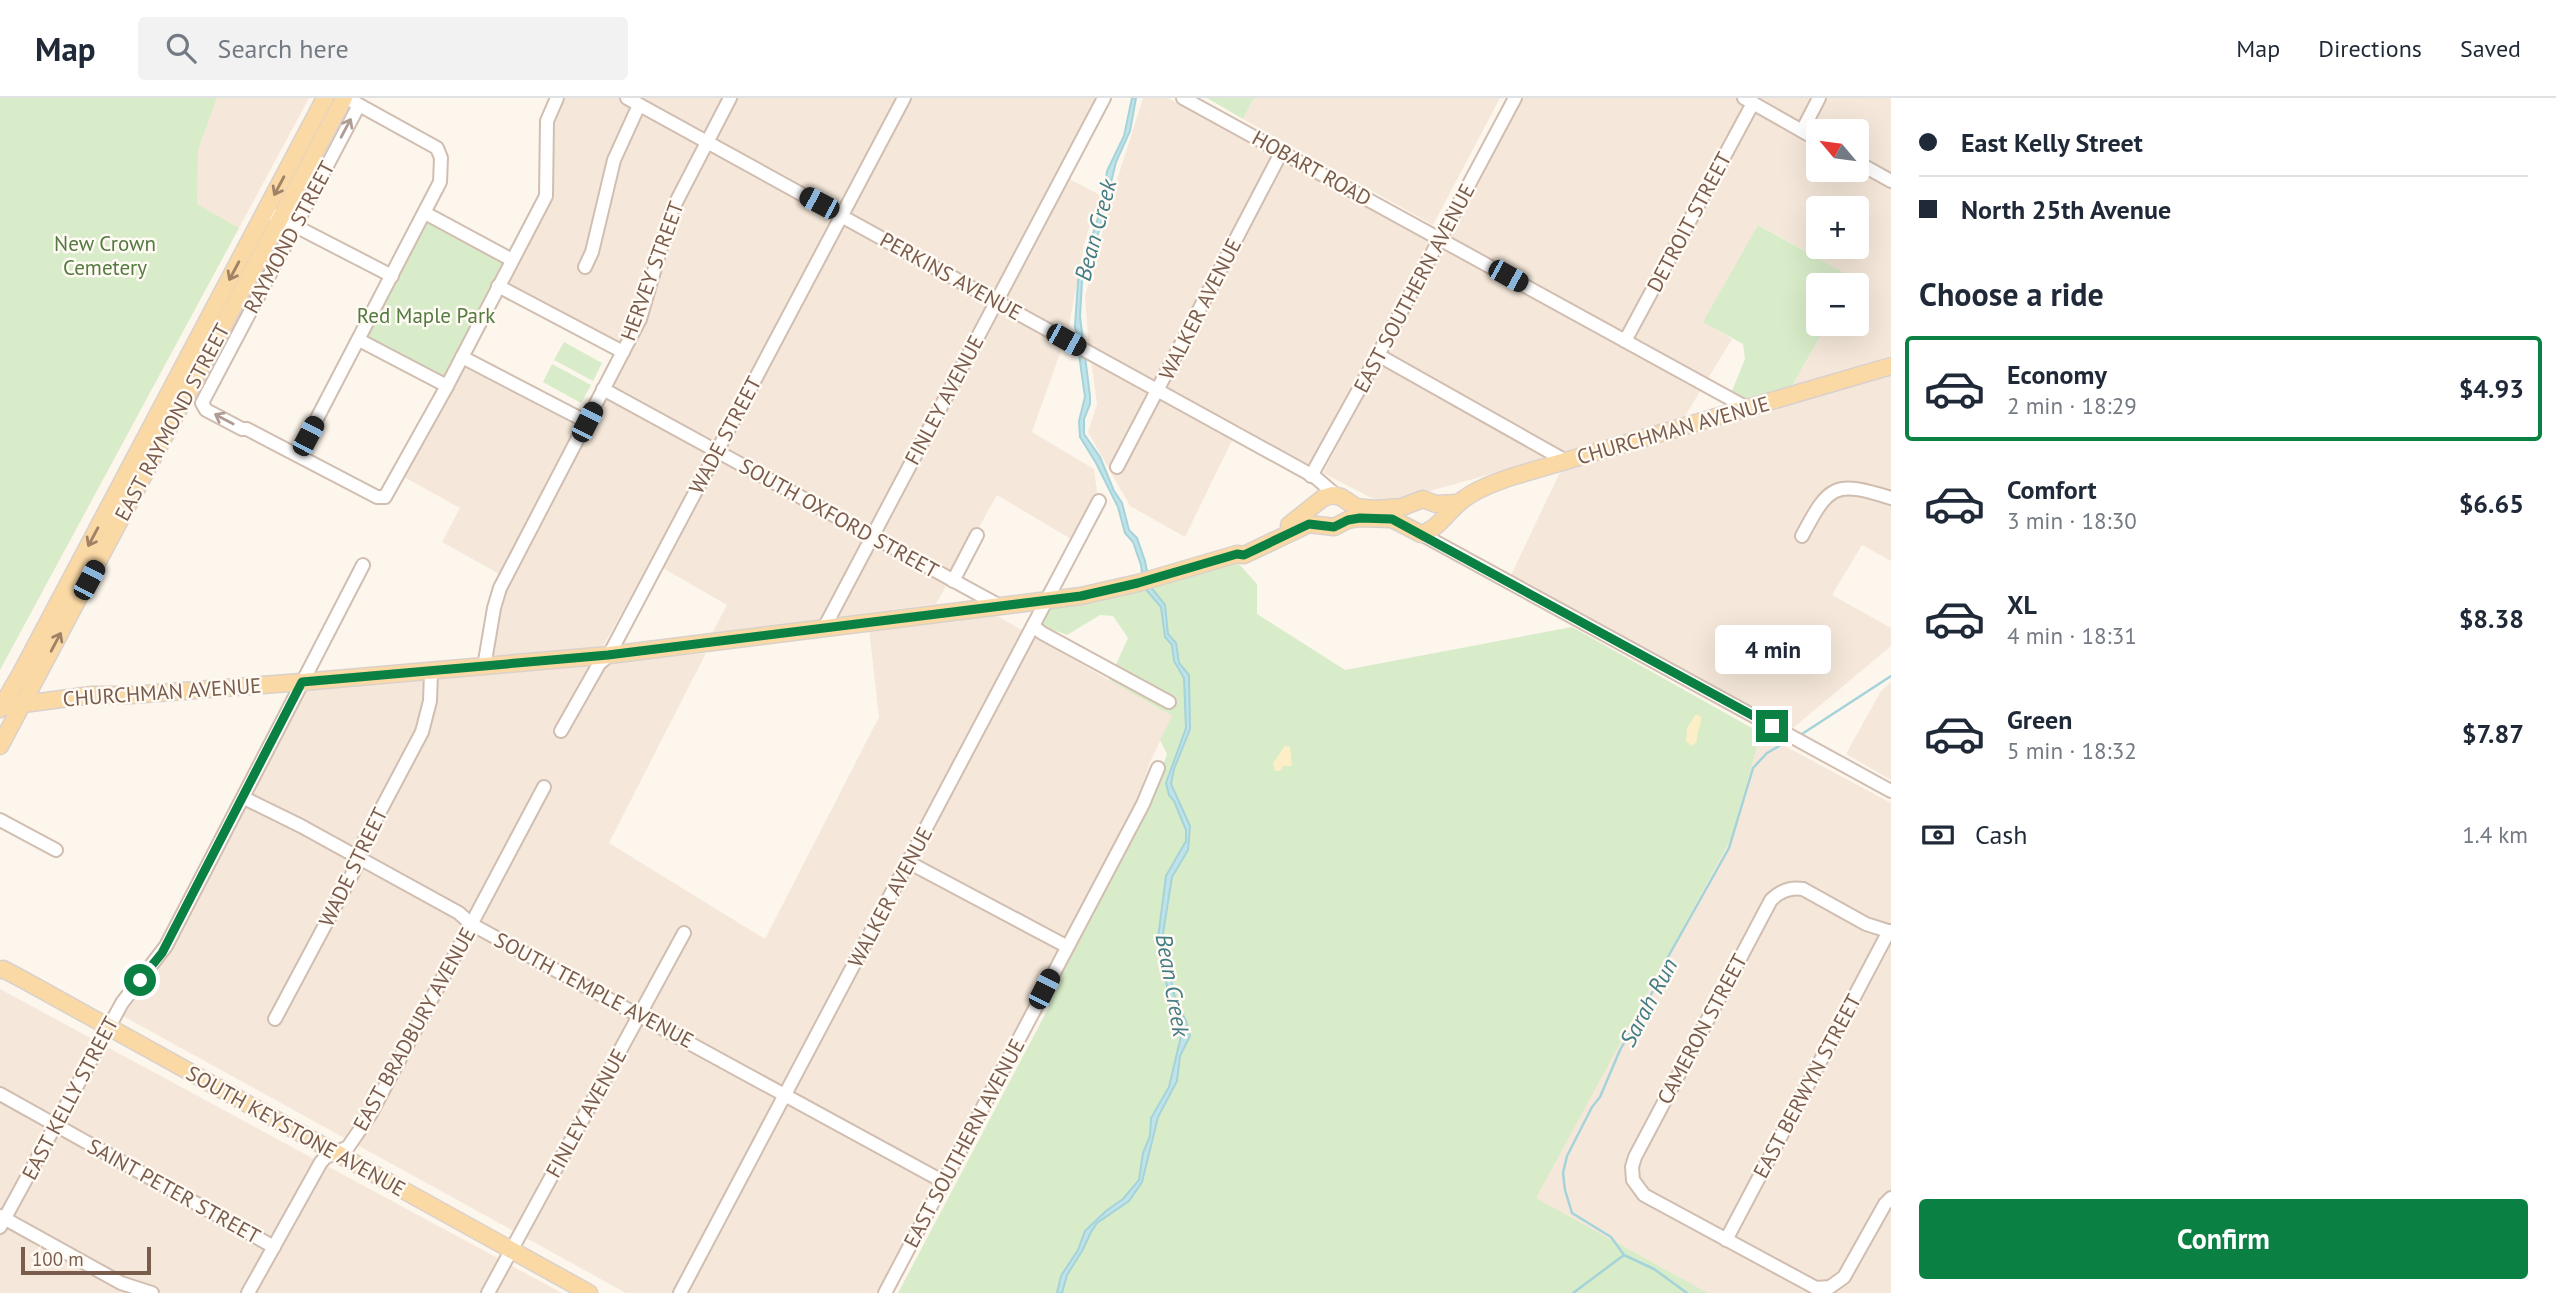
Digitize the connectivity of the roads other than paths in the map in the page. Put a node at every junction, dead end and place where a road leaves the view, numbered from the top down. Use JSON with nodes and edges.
{"nodes":[{"id":1,"x":325,"y":98,"type":"edge"},
{"id":2,"x":557,"y":98,"type":"edge"},
{"id":3,"x":626,"y":98,"type":"edge"},
{"id":4,"x":730,"y":98,"type":"edge"},
{"id":5,"x":904,"y":98,"type":"edge"},
{"id":6,"x":1104,"y":98,"type":"edge"},
{"id":7,"x":1183,"y":98,"type":"edge"},
{"id":8,"x":1515,"y":98,"type":"edge"},
{"id":9,"x":1819,"y":98,"type":"edge"},
{"id":10,"x":350,"y":100,"type":"edge"},
{"id":11,"x":1748,"y":100,"type":"edge"},
{"id":12,"x":639,"y":105,"type":"junction"},
{"id":13,"x":1802,"y":131,"type":"junction"},
{"id":14,"x":1806,"y":133,"type":"edge"},
{"id":15,"x":707,"y":142,"type":"junction"},
{"id":16,"x":1282,"y":151,"type":"junction"},
{"id":17,"x":1869,"y":169,"type":"edge"},
{"id":18,"x":1891,"y":181,"type":"edge"},
{"id":19,"x":273,"y":214,"type":"junction"},
{"id":20,"x":425,"y":214,"type":"junction"},
{"id":21,"x":842,"y":215,"type":"junction"},
{"id":22,"x":295,"y":226,"type":"junction"},
{"id":23,"x":1440,"y":239,"type":"junction"},
{"id":24,"x":512,"y":260,"type":"junction"},
{"id":25,"x":585,"y":267,"type":"dead end"},
{"id":26,"x":392,"y":276,"type":"junction"},
{"id":27,"x":498,"y":286,"type":"junction"},
{"id":28,"x":996,"y":301,"type":"junction"},
{"id":29,"x":359,"y":340,"type":"junction"},
{"id":30,"x":1625,"y":341,"type":"junction"},
{"id":31,"x":623,"y":352,"type":"junction"},
{"id":32,"x":1378,"y":355,"type":"junction"},
{"id":33,"x":462,"y":357,"type":"junction"},
{"id":34,"x":1891,"y":366,"type":"edge"},
{"id":35,"x":447,"y":386,"type":"junction"},
{"id":36,"x":1158,"y":389,"type":"junction"},
{"id":37,"x":603,"y":390,"type":"junction"},
{"id":38,"x":1749,"y":409,"type":"junction"},
{"id":39,"x":587,"y":422,"type":"junction"},
{"id":40,"x":716,"y":451,"type":"junction"},
{"id":41,"x":298,"y":455,"type":"junction"},
{"id":42,"x":1566,"y":461,"type":"junction"},
{"id":43,"x":1117,"y":467,"type":"dead end"},
{"id":44,"x":1311,"y":476,"type":"junction"},
{"id":45,"x":1891,"y":498,"type":"edge"},
{"id":46,"x":1099,"y":501,"type":"dead end"},
{"id":47,"x":1459,"y":502,"type":"junction"},
{"id":48,"x":1318,"y":503,"type":"junction"},
{"id":49,"x":1431,"y":503,"type":"junction"},
{"id":50,"x":1344,"y":506,"type":"junction"},
{"id":51,"x":1438,"y":524,"type":"junction"},
{"id":52,"x":1325,"y":525,"type":"junction"},
{"id":53,"x":1421,"y":534,"type":"junction"},
{"id":54,"x":977,"y":535,"type":"dead end"},
{"id":55,"x":1802,"y":536,"type":"dead end"},
{"id":56,"x":872,"y":537,"type":"junction"},
{"id":57,"x":1237,"y":554,"type":"junction"},
{"id":58,"x":363,"y":565,"type":"dead end"},
{"id":59,"x":953,"y":581,"type":"junction"},
{"id":60,"x":1047,"y":600,"type":"junction"},
{"id":61,"x":1000,"y":606,"type":"junction"},
{"id":62,"x":1033,"y":626,"type":"junction"},
{"id":63,"x":824,"y":628,"type":"junction"},
{"id":64,"x":608,"y":655,"type":"junction"},
{"id":65,"x":484,"y":667,"type":"junction"},
{"id":66,"x":431,"y":672,"type":"junction"},
{"id":67,"x":302,"y":682,"type":"junction"},
{"id":68,"x":24,"y":702,"type":"junction"},
{"id":69,"x":1169,"y":702,"type":"dead end"},
{"id":70,"x":0,"y":707,"type":"edge"},
{"id":71,"x":561,"y":731,"type":"dead end"},
{"id":72,"x":0,"y":746,"type":"edge"},
{"id":73,"x":1158,"y":768,"type":"dead end"},
{"id":74,"x":544,"y":787,"type":"dead end"},
{"id":75,"x":1891,"y":791,"type":"edge"},
{"id":76,"x":244,"y":797,"type":"junction"},
{"id":77,"x":0,"y":820,"type":"edge"},
{"id":78,"x":56,"y":850,"type":"dead end"},
{"id":79,"x":359,"y":857,"type":"junction"},
{"id":80,"x":908,"y":862,"type":"junction"},
{"id":81,"x":471,"y":924,"type":"junction"},
{"id":82,"x":1890,"y":932,"type":"edge"},
{"id":83,"x":684,"y":933,"type":"dead end"},
{"id":84,"x":1066,"y":946,"type":"junction"},
{"id":85,"x":1,"y":967,"type":"edge"},
{"id":86,"x":639,"y":1014,"type":"junction"},
{"id":87,"x":275,"y":1019,"type":"dead end"},
{"id":88,"x":109,"y":1026,"type":"junction"},
{"id":89,"x":0,"y":1094,"type":"edge"},
{"id":90,"x":785,"y":1096,"type":"junction"},
{"id":91,"x":56,"y":1125,"type":"junction"},
{"id":92,"x":335,"y":1154,"type":"junction"},
{"id":93,"x":944,"y":1182,"type":"junction"},
{"id":94,"x":1891,"y":1198,"type":"edge"},
{"id":95,"x":2,"y":1221,"type":"edge"},
{"id":96,"x":1726,"y":1240,"type":"junction"},
{"id":97,"x":274,"y":1248,"type":"junction"},
{"id":98,"x":511,"y":1250,"type":"junction"},
{"id":99,"x":152,"y":1293,"type":"edge"},
{"id":100,"x":248,"y":1293,"type":"edge"},
{"id":101,"x":488,"y":1293,"type":"edge"},
{"id":102,"x":589,"y":1293,"type":"edge"},
{"id":103,"x":680,"y":1293,"type":"edge"},
{"id":104,"x":885,"y":1293,"type":"edge"}],
"edges":[{"from":1,"to":19,"type":"main road","name":"EAST RAYMOND STREET","one_way":true},
{"from":2,"to":24,"type":"street"},
{"from":3,"to":12,"type":"street","name":"PERKINS AVENUE"},
{"from":4,"to":15,"type":"street","name":"HERVEY STREET"},
{"from":5,"to":21,"type":"street"},
{"from":6,"to":28,"type":"street","name":"FINLEY AVENUE"},
{"from":7,"to":16,"type":"street","name":"HOBART ROAD"},
{"from":8,"to":23,"type":"street","name":"EAST SOUTHERN AVENUE"},
{"from":9,"to":13,"type":"street"},
{"from":10,"to":19,"type":"main road","name":"EAST RAYMOND STREET"},
{"from":10,"to":20,"type":"street"},
{"from":22,"to":10,"type":"street","name":"RAYMOND STREET","one_way":true},
{"from":11,"to":13,"type":"street"},
{"from":11,"to":30,"type":"street","name":"DETROIT STREET"},
{"from":12,"to":15,"type":"street","name":"PERKINS AVENUE"},
{"from":12,"to":25,"type":"street"},
{"from":13,"to":14,"type":"street"},
{"from":15,"to":21,"type":"street","name":"PERKINS AVENUE"},
{"from":15,"to":31,"type":"street","name":"HERVEY STREET"},
{"from":16,"to":23,"type":"street","name":"HOBART ROAD"},
{"from":16,"to":36,"type":"street","name":"WALKER AVENUE"},
{"from":17,"to":18,"type":"street"},
{"from":19,"to":22,"type":"street"},
{"from":68,"to":19,"type":"main road","name":"EAST RAYMOND STREET","one_way":true},
{"from":19,"to":70,"type":"main road","name":"EAST RAYMOND STREET","one_way":true},
{"from":20,"to":24,"type":"street"},
{"from":20,"to":26,"type":"street"},
{"from":21,"to":28,"type":"street","name":"PERKINS AVENUE"},
{"from":21,"to":40,"type":"street","name":"WADE STREET"},
{"from":22,"to":26,"type":"street"},
{"from":41,"to":22,"type":"street","name":"RAYMOND STREET","one_way":true},
{"from":23,"to":30,"type":"street","name":"HOBART ROAD"},
{"from":23,"to":32,"type":"street","name":"EAST SOUTHERN AVENUE"},
{"from":24,"to":27,"type":"street"},
{"from":26,"to":29,"type":"street"},
{"from":27,"to":31,"type":"street"},
{"from":27,"to":33,"type":"street"},
{"from":28,"to":36,"type":"street","name":"PERKINS AVENUE"},
{"from":28,"to":56,"type":"street","name":"FINLEY AVENUE"},
{"from":29,"to":35,"type":"street"},
{"from":29,"to":41,"type":"street"},
{"from":30,"to":38,"type":"street","name":"HOBART ROAD"},
{"from":31,"to":37,"type":"street","name":"HERVEY STREET"},
{"from":32,"to":42,"type":"street"},
{"from":32,"to":44,"type":"street","name":"EAST SOUTHERN AVENUE"},
{"from":33,"to":35,"type":"street"},
{"from":33,"to":39,"type":"street"},
{"from":34,"to":38,"type":"main road","name":"CHURCHMAN AVENUE"},
{"from":35,"to":41,"type":"street"},
{"from":36,"to":43,"type":"street","name":"WALKER AVENUE"},
{"from":36,"to":44,"type":"street","name":"PERKINS AVENUE"},
{"from":37,"to":39,"type":"street","name":"HERVEY STREET"},
{"from":37,"to":40,"type":"street","name":"SOUTH OXFORD STREET"},
{"from":38,"to":42,"type":"main road","name":"CHURCHMAN AVENUE"},
{"from":39,"to":65,"type":"street","name":"HERVEY STREET"},
{"from":40,"to":56,"type":"street","name":"SOUTH OXFORD STREET"},
{"from":40,"to":64,"type":"street","name":"WADE STREET"},
{"from":42,"to":47,"type":"main road","name":"CHURCHMAN AVENUE"},
{"from":44,"to":48,"type":"street"},
{"from":44,"to":50,"type":"street","name":"PERKINS AVENUE"},
{"from":45,"to":55,"type":"street"},
{"from":46,"to":60,"type":"street","name":"WALKER AVENUE"},
{"from":47,"to":49,"type":"main road","name":"CHURCHMAN AVENUE"},
{"from":47,"to":51,"type":"main road","name":"CHURCHMAN AVENUE"},
{"from":48,"to":50,"type":"main road","name":"CHURCHMAN AVENUE"},
{"from":48,"to":52,"type":"main road"},
{"from":48,"to":57,"type":"main road","name":"CHURCHMAN AVENUE"},
{"from":49,"to":50,"type":"main road","name":"CHURCHMAN AVENUE"},
{"from":49,"to":51,"type":"main road"},
{"from":50,"to":52,"type":"main road","name":"CHURCHMAN AVENUE"},
{"from":50,"to":53,"type":"main road","name":"CHURCHMAN AVENUE"},
{"from":51,"to":53,"type":"main road","name":"CHURCHMAN AVENUE"},
{"from":52,"to":57,"type":"main road","name":"CHURCHMAN AVENUE"},
{"from":53,"to":75,"type":"street"},
{"from":54,"to":59,"type":"street"},
{"from":56,"to":59,"type":"street","name":"SOUTH OXFORD STREET"},
{"from":56,"to":63,"type":"street","name":"FINLEY AVENUE"},
{"from":57,"to":60,"type":"main road","name":"CHURCHMAN AVENUE"},
{"from":58,"to":67,"type":"street","name":"EAST KELLY STREET"},
{"from":59,"to":61,"type":"street","name":"SOUTH OXFORD STREET"},
{"from":60,"to":61,"type":"main road","name":"CHURCHMAN AVENUE"},
{"from":60,"to":62,"type":"street","name":"WALKER AVENUE"},
{"from":61,"to":63,"type":"main road","name":"CHURCHMAN AVENUE"},
{"from":62,"to":69,"type":"street"},
{"from":62,"to":80,"type":"street","name":"WALKER AVENUE"},
{"from":63,"to":64,"type":"main road","name":"CHURCHMAN AVENUE"},
{"from":64,"to":65,"type":"main road","name":"CHURCHMAN AVENUE"},
{"from":64,"to":71,"type":"street"},
{"from":65,"to":66,"type":"main road","name":"CHURCHMAN AVENUE"},
{"from":66,"to":67,"type":"main road","name":"CHURCHMAN AVENUE"},
{"from":66,"to":79,"type":"street","name":"WADE STREET"},
{"from":67,"to":68,"type":"main road","name":"CHURCHMAN AVENUE"},
{"from":67,"to":76,"type":"street","name":"EAST KELLY STREET"},
{"from":68,"to":70,"type":"main road","name":"CHURCHMAN AVENUE"},
{"from":68,"to":72,"type":"main road","name":"EAST RAYMOND STREET"},
{"from":73,"to":84,"type":"street","name":"EAST SOUTHERN AVENUE"},
{"from":74,"to":81,"type":"street","name":"EAST BRADBURY AVENUE"},
{"from":76,"to":79,"type":"street","name":"SOUTH TEMPLE AVENUE"},
{"from":76,"to":88,"type":"street","name":"EAST KELLY STREET"},
{"from":77,"to":78,"type":"street"},
{"from":79,"to":81,"type":"street","name":"SOUTH TEMPLE AVENUE"},
{"from":79,"to":87,"type":"street","name":"WADE STREET"},
{"from":80,"to":84,"type":"street"},
{"from":80,"to":90,"type":"street","name":"WALKER AVENUE"},
{"from":81,"to":86,"type":"street","name":"SOUTH TEMPLE AVENUE"},
{"from":81,"to":92,"type":"street","name":"EAST BRADBURY AVENUE"},
{"from":82,"to":96,"type":"street","name":"EAST BERWYN STREET"},
{"from":82,"to":96,"type":"street","name":"CAMERON STREET"},
{"from":83,"to":86,"type":"street","name":"FINLEY AVENUE"},
{"from":84,"to":93,"type":"street","name":"EAST SOUTHERN AVENUE"},
{"from":85,"to":88,"type":"main road","name":"SOUTH KEYSTONE AVENUE"},
{"from":86,"to":90,"type":"street","name":"SOUTH TEMPLE AVENUE"},
{"from":86,"to":98,"type":"street","name":"FINLEY AVENUE"},
{"from":88,"to":91,"type":"street","name":"EAST KELLY STREET"},
{"from":88,"to":92,"type":"main road","name":"SOUTH KEYSTONE AVENUE"},
{"from":89,"to":91,"type":"street","name":"SAINT PETER STREET"},
{"from":90,"to":93,"type":"street","name":"SOUTH TEMPLE AVENUE"},
{"from":90,"to":103,"type":"street","name":"WALKER AVENUE"},
{"from":91,"to":95,"type":"street","name":"EAST KELLY STREET"},
{"from":91,"to":97,"type":"street","name":"SAINT PETER STREET"},
{"from":92,"to":97,"type":"street","name":"EAST BRADBURY AVENUE"},
{"from":92,"to":98,"type":"main road","name":"SOUTH KEYSTONE AVENUE"},
{"from":93,"to":104,"type":"street","name":"EAST SOUTHERN AVENUE"},
{"from":94,"to":96,"type":"street"},
{"from":95,"to":99,"type":"street"},
{"from":97,"to":100,"type":"street","name":"EAST BRADBURY AVENUE"},
{"from":98,"to":101,"type":"street","name":"FINLEY AVENUE"},
{"from":98,"to":102,"type":"main road","name":"SOUTH KEYSTONE AVENUE"}]}
